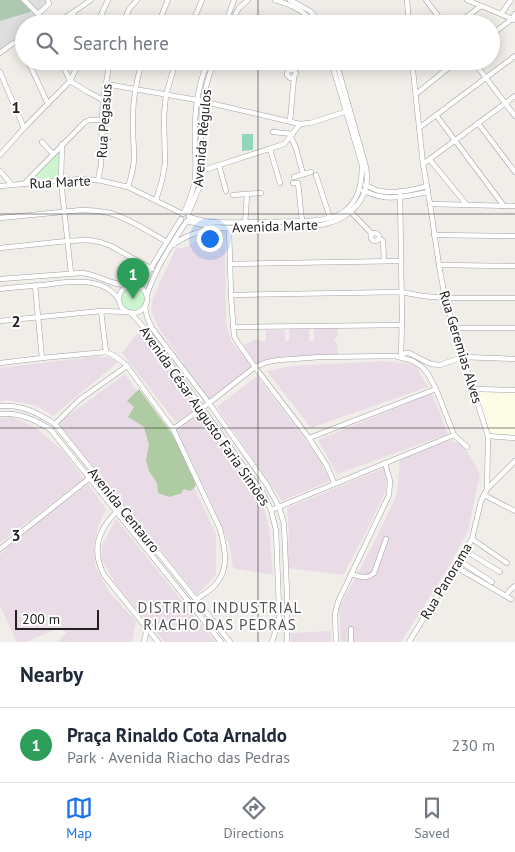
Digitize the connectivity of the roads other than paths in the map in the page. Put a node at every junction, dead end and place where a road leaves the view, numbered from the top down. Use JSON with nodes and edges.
{"nodes":[{"id":1,"x":24,"y":0,"type":"edge"},
{"id":2,"x":48,"y":0,"type":"edge"},
{"id":3,"x":91,"y":0,"type":"edge"},
{"id":4,"x":108,"y":0,"type":"edge"},
{"id":5,"x":137,"y":0,"type":"edge"},
{"id":6,"x":168,"y":0,"type":"edge"},
{"id":7,"x":202,"y":0,"type":"edge"},
{"id":8,"x":234,"y":0,"type":"edge"},
{"id":9,"x":240,"y":0,"type":"edge"},
{"id":10,"x":248,"y":0,"type":"edge"},
{"id":11,"x":275,"y":0,"type":"edge"},
{"id":12,"x":407,"y":0,"type":"edge"},
{"id":13,"x":426,"y":0,"type":"edge"},
{"id":14,"x":467,"y":0,"type":"edge"},
{"id":15,"x":511,"y":0,"type":"edge"},
{"id":16,"x":288,"y":1,"type":"edge"},
{"id":17,"x":481,"y":6,"type":"junction"},
{"id":18,"x":73,"y":13,"type":"joint"},
{"id":19,"x":38,"y":14,"type":"joint"},
{"id":20,"x":501,"y":14,"type":"junction"},
{"id":21,"x":70,"y":15,"type":"edge"},
{"id":22,"x":101,"y":15,"type":"edge"},
{"id":23,"x":127,"y":15,"type":"edge"},
{"id":24,"x":162,"y":15,"type":"edge"},
{"id":25,"x":196,"y":15,"type":"edge"},
{"id":26,"x":228,"y":15,"type":"edge"},
{"id":27,"x":235,"y":15,"type":"edge"},
{"id":28,"x":305,"y":15,"type":"edge"},
{"id":29,"x":313,"y":15,"type":"edge"},
{"id":30,"x":408,"y":15,"type":"edge"},
{"id":31,"x":437,"y":15,"type":"edge"},
{"id":32,"x":469,"y":15,"type":"edge"},
{"id":33,"x":514,"y":18,"type":"edge"},
{"id":34,"x":500,"y":28,"type":"edge"},
{"id":35,"x":15,"y":43,"type":"edge"},
{"id":36,"x":0,"y":53,"type":"edge"},
{"id":37,"x":515,"y":56,"type":"edge"},
{"id":38,"x":500,"y":67,"type":"edge"},
{"id":39,"x":32,"y":70,"type":"edge"},
{"id":40,"x":65,"y":70,"type":"edge"},
{"id":41,"x":76,"y":70,"type":"edge"},
{"id":42,"x":108,"y":70,"type":"edge"},
{"id":43,"x":140,"y":70,"type":"edge"},
{"id":44,"x":173,"y":70,"type":"edge"},
{"id":45,"x":205,"y":70,"type":"edge"},
{"id":46,"x":210,"y":70,"type":"edge"},
{"id":47,"x":334,"y":70,"type":"edge"},
{"id":48,"x":338,"y":70,"type":"edge"},
{"id":49,"x":413,"y":70,"type":"edge"},
{"id":50,"x":446,"y":70,"type":"edge"},
{"id":51,"x":480,"y":70,"type":"edge"},
{"id":52,"x":497,"y":70,"type":"edge"},
{"id":53,"x":0,"y":72,"type":"edge"},
{"id":54,"x":294,"y":77,"type":"dead end"},
{"id":55,"x":486,"y":78,"type":"junction"},
{"id":56,"x":70,"y":81,"type":"junction"},
{"id":57,"x":106,"y":84,"type":"junction"},
{"id":58,"x":135,"y":89,"type":"junction"},
{"id":59,"x":416,"y":94,"type":"junction"},
{"id":60,"x":166,"y":95,"type":"junction"},
{"id":61,"x":515,"y":96,"type":"edge"},
{"id":62,"x":103,"y":100,"type":"junction"},
{"id":63,"x":200,"y":100,"type":"junction"},
{"id":64,"x":505,"y":103,"type":"junction"},
{"id":65,"x":48,"y":104,"type":"junction"},
{"id":66,"x":348,"y":111,"type":"junction"},
{"id":67,"x":436,"y":116,"type":"junction"},
{"id":68,"x":515,"y":116,"type":"edge"},
{"id":69,"x":102,"y":120,"type":"junction"},
{"id":70,"x":290,"y":121,"type":"junction"},
{"id":71,"x":478,"y":123,"type":"junction"},
{"id":72,"x":300,"y":124,"type":"junction"},
{"id":73,"x":24,"y":128,"type":"junction"},
{"id":74,"x":419,"y":128,"type":"junction"},
{"id":75,"x":273,"y":132,"type":"dead end"},
{"id":76,"x":292,"y":136,"type":"junction"},
{"id":77,"x":454,"y":141,"type":"junction"},
{"id":78,"x":42,"y":142,"type":"dead end"},
{"id":79,"x":62,"y":144,"type":"junction"},
{"id":80,"x":0,"y":146,"type":"edge"},
{"id":81,"x":270,"y":149,"type":"junction"},
{"id":82,"x":1,"y":154,"type":"edge"},
{"id":83,"x":53,"y":154,"type":"junction"},
{"id":84,"x":430,"y":160,"type":"junction"},
{"id":85,"x":423,"y":164,"type":"junction"},
{"id":86,"x":218,"y":165,"type":"junction"},
{"id":87,"x":201,"y":170,"type":"junction"},
{"id":88,"x":0,"y":171,"type":"edge"},
{"id":89,"x":311,"y":172,"type":"dead end"},
{"id":90,"x":515,"y":172,"type":"edge"},
{"id":91,"x":303,"y":174,"type":"junction"},
{"id":92,"x":316,"y":175,"type":"dead end"},
{"id":93,"x":294,"y":177,"type":"dead end"},
{"id":94,"x":98,"y":180,"type":"junction"},
{"id":95,"x":61,"y":181,"type":"junction"},
{"id":96,"x":280,"y":183,"type":"dead end"},
{"id":97,"x":293,"y":183,"type":"dead end"},
{"id":98,"x":24,"y":184,"type":"junction"},
{"id":99,"x":12,"y":185,"type":"junction"},
{"id":100,"x":0,"y":186,"type":"edge"},
{"id":101,"x":360,"y":187,"type":"junction"},
{"id":102,"x":128,"y":188,"type":"junction"},
{"id":103,"x":366,"y":189,"type":"junction"},
{"id":104,"x":427,"y":189,"type":"junction"},
{"id":105,"x":226,"y":191,"type":"dead end"},
{"id":106,"x":261,"y":193,"type":"dead end"},
{"id":107,"x":247,"y":194,"type":"junction"},
{"id":108,"x":400,"y":194,"type":"junction"},
{"id":109,"x":233,"y":195,"type":"dead end"},
{"id":110,"x":156,"y":200,"type":"junction"},
{"id":111,"x":430,"y":204,"type":"junction"},
{"id":112,"x":466,"y":205,"type":"junction"},
{"id":113,"x":504,"y":206,"type":"junction"},
{"id":114,"x":515,"y":206,"type":"edge"},
{"id":115,"x":349,"y":210,"type":"junction"},
{"id":116,"x":64,"y":212,"type":"junction"},
{"id":117,"x":185,"y":217,"type":"junction"},
{"id":118,"x":0,"y":218,"type":"edge"},
{"id":119,"x":330,"y":218,"type":"junction"},
{"id":120,"x":302,"y":221,"type":"junction"},
{"id":121,"x":245,"y":225,"type":"junction"},
{"id":122,"x":222,"y":227,"type":"junction"},
{"id":123,"x":229,"y":228,"type":"junction"},
{"id":124,"x":434,"y":235,"type":"junction"},
{"id":125,"x":515,"y":236,"type":"edge"},
{"id":126,"x":68,"y":241,"type":"junction"},
{"id":127,"x":167,"y":242,"type":"junction"},
{"id":128,"x":170,"y":247,"type":"junction"},
{"id":129,"x":0,"y":248,"type":"edge"},
{"id":130,"x":400,"y":261,"type":"junction"},
{"id":131,"x":384,"y":262,"type":"junction"},
{"id":132,"x":230,"y":264,"type":"junction"},
{"id":133,"x":439,"y":266,"type":"junction"},
{"id":134,"x":515,"y":266,"type":"edge"},
{"id":135,"x":152,"y":269,"type":"junction"},
{"id":136,"x":71,"y":273,"type":"junction"},
{"id":137,"x":0,"y":280,"type":"edge"},
{"id":138,"x":132,"y":285,"type":"junction"},
{"id":139,"x":35,"y":286,"type":"junction"},
{"id":140,"x":0,"y":288,"type":"edge"},
{"id":141,"x":401,"y":292,"type":"junction"},
{"id":142,"x":146,"y":295,"type":"junction"},
{"id":143,"x":231,"y":295,"type":"junction"},
{"id":144,"x":445,"y":298,"type":"junction"},
{"id":145,"x":515,"y":298,"type":"edge"},
{"id":146,"x":120,"y":301,"type":"junction"},
{"id":147,"x":145,"y":306,"type":"junction"},
{"id":148,"x":109,"y":311,"type":"junction"},
{"id":149,"x":101,"y":312,"type":"junction"},
{"id":150,"x":129,"y":312,"type":"junction"},
{"id":151,"x":38,"y":317,"type":"junction"},
{"id":152,"x":0,"y":321,"type":"edge"},
{"id":153,"x":402,"y":325,"type":"junction"},
{"id":154,"x":233,"y":328,"type":"junction"},
{"id":155,"x":454,"y":328,"type":"junction"},
{"id":156,"x":515,"y":328,"type":"edge"},
{"id":157,"x":106,"y":352,"type":"junction"},
{"id":158,"x":401,"y":356,"type":"junction"},
{"id":159,"x":464,"y":357,"type":"junction"},
{"id":160,"x":42,"y":358,"type":"junction"},
{"id":161,"x":515,"y":359,"type":"edge"},
{"id":162,"x":455,"y":361,"type":"junction"},
{"id":163,"x":0,"y":363,"type":"edge"},
{"id":164,"x":466,"y":364,"type":"junction"},
{"id":165,"x":127,"y":366,"type":"junction"},
{"id":166,"x":255,"y":367,"type":"junction"},
{"id":167,"x":436,"y":388,"type":"junction"},
{"id":168,"x":474,"y":389,"type":"junction"},
{"id":169,"x":515,"y":390,"type":"edge"},
{"id":170,"x":209,"y":403,"type":"junction"},
{"id":171,"x":0,"y":406,"type":"edge"},
{"id":172,"x":202,"y":408,"type":"junction"},
{"id":173,"x":0,"y":414,"type":"edge"},
{"id":174,"x":55,"y":424,"type":"junction"},
{"id":175,"x":50,"y":429,"type":"junction"},
{"id":176,"x":173,"y":429,"type":"junction"},
{"id":177,"x":454,"y":435,"type":"junction"},
{"id":178,"x":488,"y":436,"type":"junction"},
{"id":179,"x":309,"y":438,"type":"junction"},
{"id":180,"x":515,"y":438,"type":"edge"},
{"id":181,"x":467,"y":447,"type":"dead end"},
{"id":182,"x":515,"y":461,"type":"edge"},
{"id":183,"x":385,"y":463,"type":"junction"},
{"id":184,"x":95,"y":474,"type":"junction"},
{"id":185,"x":90,"y":478,"type":"junction"},
{"id":186,"x":334,"y":483,"type":"junction"},
{"id":187,"x":487,"y":489,"type":"junction"},
{"id":188,"x":484,"y":495,"type":"junction"},
{"id":189,"x":122,"y":507,"type":"junction"},
{"id":190,"x":279,"y":507,"type":"junction"},
{"id":191,"x":271,"y":510,"type":"junction"},
{"id":192,"x":116,"y":512,"type":"junction"},
{"id":193,"x":515,"y":512,"type":"edge"},
{"id":194,"x":472,"y":539,"type":"junction"},
{"id":195,"x":386,"y":540,"type":"dead end"},
{"id":196,"x":0,"y":549,"type":"edge"},
{"id":197,"x":466,"y":551,"type":"junction"},
{"id":198,"x":460,"y":562,"type":"junction"},
{"id":199,"x":507,"y":563,"type":"dead end"},
{"id":200,"x":456,"y":567,"type":"junction"},
{"id":201,"x":500,"y":572,"type":"dead end"},
{"id":202,"x":351,"y":574,"type":"junction"},
{"id":203,"x":492,"y":582,"type":"dead end"},
{"id":204,"x":515,"y":586,"type":"edge"},
{"id":205,"x":196,"y":600,"type":"junction"},
{"id":206,"x":147,"y":628,"type":"junction"},
{"id":207,"x":351,"y":629,"type":"dead end"},
{"id":208,"x":144,"y":642,"type":"edge"},
{"id":209,"x":158,"y":642,"type":"edge"},
{"id":210,"x":221,"y":642,"type":"edge"},
{"id":211,"x":230,"y":642,"type":"edge"},
{"id":212,"x":272,"y":642,"type":"edge"},
{"id":213,"x":287,"y":642,"type":"edge"},
{"id":214,"x":336,"y":642,"type":"edge"},
{"id":215,"x":351,"y":642,"type":"edge"},
{"id":216,"x":409,"y":642,"type":"edge"}],
"edges":[{"from":1,"to":19,"type":"street"},
{"from":2,"to":19,"type":"street"},
{"from":3,"to":18,"type":"street"},
{"from":4,"to":22,"type":"street"},
{"from":5,"to":23,"type":"street"},
{"from":6,"to":24,"type":"street"},
{"from":7,"to":25,"type":"street"},
{"from":8,"to":26,"type":"street"},
{"from":9,"to":10,"type":"street"},
{"from":10,"to":27,"type":"street"},
{"from":11,"to":16,"type":"street"},
{"from":12,"to":30,"type":"street"},
{"from":13,"to":31,"type":"street"},
{"from":14,"to":17,"type":"street"},
{"from":15,"to":20,"type":"street"},
{"from":16,"to":28,"type":"street"},
{"from":16,"to":29,"type":"street"},
{"from":17,"to":20,"type":"street"},
{"from":17,"to":32,"type":"street"},
{"from":18,"to":21,"type":"street"},
{"from":20,"to":33,"type":"street"},
{"from":33,"to":34,"type":"street"},
{"from":35,"to":36,"type":"street"},
{"from":37,"to":38,"type":"street"},
{"from":39,"to":65,"type":"street"},
{"from":40,"to":56,"type":"street"},
{"from":41,"to":56,"type":"street"},
{"from":42,"to":57,"type":"street","name":"Rua Pegasus"},
{"from":43,"to":58,"type":"street"},
{"from":44,"to":60,"type":"street"},
{"from":45,"to":63,"type":"street","name":"Avenida Régulos"},
{"from":46,"to":63,"type":"street","name":"Avenida Régulos"},
{"from":47,"to":66,"type":"street"},
{"from":48,"to":66,"type":"street"},
{"from":49,"to":59,"type":"street","name":"Rua Geremias Alves"},
{"from":50,"to":59,"type":"street"},
{"from":51,"to":55,"type":"street"},
{"from":52,"to":55,"type":"street"},
{"from":53,"to":73,"type":"street"},
{"from":54,"to":70,"type":"street"},
{"from":55,"to":64,"type":"street"},
{"from":55,"to":67,"type":"street"},
{"from":56,"to":62,"type":"street"},
{"from":56,"to":65,"type":"street"},
{"from":57,"to":58,"type":"street"},
{"from":57,"to":62,"type":"street","name":"Rua Pegasus"},
{"from":58,"to":60,"type":"street"},
{"from":58,"to":102,"type":"street"},
{"from":59,"to":74,"type":"street","name":"Rua Geremias Alves"},
{"from":60,"to":63,"type":"street"},
{"from":60,"to":110,"type":"street"},
{"from":61,"to":64,"type":"street"},
{"from":62,"to":69,"type":"street","name":"Rua Pegasus"},
{"from":63,"to":70,"type":"street"},
{"from":63,"to":87,"type":"street","name":"Avenida Régulos"},
{"from":63,"to":117,"type":"street","name":"Avenida Régulos"},
{"from":64,"to":68,"type":"street"},
{"from":64,"to":71,"type":"street"},
{"from":65,"to":73,"type":"street"},
{"from":66,"to":72,"type":"street"},
{"from":66,"to":101,"type":"street"},
{"from":66,"to":103,"type":"street"},
{"from":67,"to":74,"type":"street"},
{"from":67,"to":77,"type":"street"},
{"from":69,"to":79,"type":"street"},
{"from":69,"to":94,"type":"street","name":"Rua Pegasus"},
{"from":70,"to":72,"type":"street"},
{"from":71,"to":77,"type":"street"},
{"from":71,"to":90,"type":"street"},
{"from":72,"to":76,"type":"street"},
{"from":73,"to":82,"type":"street"},
{"from":74,"to":85,"type":"street","name":"Rua Geremias Alves"},
{"from":75,"to":76,"type":"street"},
{"from":76,"to":81,"type":"street"},
{"from":76,"to":91,"type":"street"},
{"from":77,"to":84,"type":"street"},
{"from":77,"to":113,"type":"street"},
{"from":78,"to":83,"type":"street"},
{"from":79,"to":83,"type":"street"},
{"from":79,"to":95,"type":"street"},
{"from":80,"to":82,"type":"street"},
{"from":81,"to":86,"type":"street"},
{"from":81,"to":96,"type":"street"},
{"from":83,"to":98,"type":"street"},
{"from":84,"to":85,"type":"street"},
{"from":84,"to":112,"type":"street"},
{"from":85,"to":104,"type":"street","name":"Rua Geremias Alves"},
{"from":86,"to":87,"type":"street"},
{"from":86,"to":105,"type":"street"},
{"from":87,"to":117,"type":"street","name":"Avenida Régulos"},
{"from":88,"to":99,"type":"street"},
{"from":89,"to":91,"type":"street"},
{"from":91,"to":93,"type":"street"},
{"from":92,"to":119,"type":"street"},
{"from":94,"to":95,"type":"street","name":"Rua Marte"},
{"from":94,"to":102,"type":"street","name":"Rua Marte"},
{"from":95,"to":98,"type":"street","name":"Rua Marte"},
{"from":95,"to":116,"type":"street"},
{"from":97,"to":120,"type":"street"},
{"from":98,"to":99,"type":"street","name":"Rua Marte"},
{"from":99,"to":100,"type":"street","name":"Rua Marte"},
{"from":101,"to":103,"type":"street"},
{"from":101,"to":115,"type":"street","name":"Avenida Marte"},
{"from":102,"to":110,"type":"street","name":"Rua Marte"},
{"from":103,"to":108,"type":"street"},
{"from":103,"to":115,"type":"street","name":"Avenida Marte"},
{"from":104,"to":108,"type":"street"},
{"from":104,"to":111,"type":"street","name":"Rua Geremias Alves"},
{"from":106,"to":107,"type":"street"},
{"from":107,"to":109,"type":"street"},
{"from":107,"to":121,"type":"street"},
{"from":108,"to":130,"type":"street"},
{"from":110,"to":117,"type":"street","name":"Rua Marte"},
{"from":111,"to":112,"type":"street"},
{"from":111,"to":124,"type":"street","name":"Rua Geremias Alves"},
{"from":112,"to":113,"type":"street"},
{"from":113,"to":114,"type":"street"},
{"from":115,"to":119,"type":"street","name":"Avenida Marte"},
{"from":115,"to":121,"type":"street","name":"Avenida Marte"},
{"from":115,"to":131,"type":"street"},
{"from":116,"to":118,"type":"street"},
{"from":116,"to":126,"type":"street"},
{"from":116,"to":127,"type":"street"},
{"from":117,"to":121,"type":"street","name":"Avenida Marte"},
{"from":117,"to":122,"type":"street","name":"Avenida Marte"},
{"from":117,"to":127,"type":"street","name":"Avenida Régulos"},
{"from":117,"to":128,"type":"street","name":"Avenida Régulos"},
{"from":119,"to":120,"type":"street","name":"Avenida Marte"},
{"from":120,"to":121,"type":"street","name":"Avenida Marte"},
{"from":121,"to":123,"type":"street","name":"Avenida Marte"},
{"from":122,"to":123,"type":"street","name":"Avenida Marte"},
{"from":122,"to":128,"type":"street"},
{"from":123,"to":132,"type":"street"},
{"from":124,"to":125,"type":"street"},
{"from":124,"to":133,"type":"street","name":"Rua Geremias Alves"},
{"from":126,"to":129,"type":"street"},
{"from":126,"to":135,"type":"street"},
{"from":126,"to":136,"type":"street"},
{"from":127,"to":135,"type":"street","name":"Avenida Régulos"},
{"from":128,"to":142,"type":"street","name":"Avenida Régulos"},
{"from":130,"to":131,"type":"street"},
{"from":130,"to":141,"type":"street"},
{"from":131,"to":132,"type":"street"},
{"from":132,"to":143,"type":"street"},
{"from":133,"to":134,"type":"street"},
{"from":133,"to":144,"type":"street","name":"Rua Geremias Alves"},
{"from":135,"to":138,"type":"street","name":"Avenida Régulos"},
{"from":136,"to":137,"type":"street"},
{"from":136,"to":138,"type":"street"},
{"from":138,"to":142,"type":"street"},
{"from":138,"to":146,"type":"street"},
{"from":139,"to":140,"type":"street"},
{"from":139,"to":146,"type":"street"},
{"from":139,"to":151,"type":"street"},
{"from":141,"to":143,"type":"street"},
{"from":141,"to":144,"type":"street"},
{"from":141,"to":153,"type":"street"},
{"from":142,"to":147,"type":"street"},
{"from":143,"to":154,"type":"street"},
{"from":144,"to":145,"type":"street"},
{"from":144,"to":155,"type":"street","name":"Rua Geremias Alves"},
{"from":146,"to":148,"type":"street"},
{"from":146,"to":150,"type":"street"},
{"from":147,"to":150,"type":"street"},
{"from":147,"to":170,"type":"street","name":"Avenida César Augusto Faria Simões"},
{"from":148,"to":149,"type":"street"},
{"from":148,"to":150,"type":"street"},
{"from":149,"to":151,"type":"street"},
{"from":149,"to":157,"type":"street"},
{"from":150,"to":172,"type":"street","name":"Avenida César Augusto Faria Simões"},
{"from":151,"to":152,"type":"street"},
{"from":151,"to":160,"type":"street"},
{"from":153,"to":154,"type":"street"},
{"from":153,"to":158,"type":"street"},
{"from":154,"to":166,"type":"street"},
{"from":155,"to":156,"type":"street"},
{"from":155,"to":159,"type":"street","name":"Rua Geremias Alves"},
{"from":157,"to":160,"type":"street"},
{"from":157,"to":165,"type":"street"},
{"from":158,"to":162,"type":"street"},
{"from":158,"to":166,"type":"street"},
{"from":158,"to":167,"type":"street"},
{"from":159,"to":161,"type":"street"},
{"from":159,"to":162,"type":"street"},
{"from":159,"to":164,"type":"street","name":"Rua Geremias Alves"},
{"from":160,"to":163,"type":"street"},
{"from":162,"to":164,"type":"street"},
{"from":164,"to":168,"type":"street","name":"Rua Geremias Alves"},
{"from":165,"to":174,"type":"street"},
{"from":165,"to":176,"type":"street"},
{"from":166,"to":170,"type":"street"},
{"from":166,"to":179,"type":"street"},
{"from":167,"to":177,"type":"street"},
{"from":167,"to":179,"type":"street"},
{"from":168,"to":169,"type":"street"},
{"from":168,"to":178,"type":"street","name":"Rua Geremias Alves"},
{"from":170,"to":172,"type":"street"},
{"from":170,"to":190,"type":"street","name":"Avenida César Augusto Faria Simões"},
{"from":171,"to":174,"type":"street","name":"Avenida Centauro"},
{"from":172,"to":176,"type":"street"},
{"from":172,"to":191,"type":"street","name":"Avenida César Augusto Faria Simões"},
{"from":173,"to":175,"type":"street","name":"Avenida Centauro"},
{"from":174,"to":175,"type":"street"},
{"from":174,"to":184,"type":"street","name":"Avenida Centauro"},
{"from":175,"to":185,"type":"street","name":"Avenida Centauro"},
{"from":176,"to":205,"type":"street"},
{"from":177,"to":181,"type":"street"},
{"from":177,"to":183,"type":"street"},
{"from":178,"to":180,"type":"street"},
{"from":178,"to":187,"type":"street","name":"Rua Geremias Alves"},
{"from":179,"to":186,"type":"street"},
{"from":182,"to":187,"type":"street"},
{"from":183,"to":186,"type":"street"},
{"from":183,"to":202,"type":"street"},
{"from":184,"to":185,"type":"street"},
{"from":184,"to":189,"type":"street","name":"Avenida Centauro"},
{"from":185,"to":192,"type":"street","name":"Avenida Centauro"},
{"from":185,"to":196,"type":"street"},
{"from":186,"to":190,"type":"street"},
{"from":187,"to":188,"type":"street","name":"Rua Panorama"},
{"from":188,"to":193,"type":"street"},
{"from":188,"to":194,"type":"street","name":"Rua Panorama"},
{"from":189,"to":192,"type":"street"},
{"from":189,"to":205,"type":"street","name":"Avenida Centauro"},
{"from":190,"to":191,"type":"street"},
{"from":190,"to":213,"type":"street","name":"Avenida César Augusto Faria Simões"},
{"from":191,"to":212,"type":"street","name":"Avenida César Augusto Faria Simões"},
{"from":192,"to":206,"type":"street"},
{"from":192,"to":210,"type":"street","name":"Avenida Centauro"},
{"from":194,"to":197,"type":"street","name":"Rua Panorama"},
{"from":194,"to":199,"type":"street"},
{"from":195,"to":202,"type":"street"},
{"from":197,"to":198,"type":"street","name":"Rua Panorama"},
{"from":197,"to":201,"type":"street"},
{"from":198,"to":200,"type":"street","name":"Rua Panorama"},
{"from":198,"to":203,"type":"street"},
{"from":200,"to":204,"type":"street"},
{"from":200,"to":216,"type":"street","name":"Rua Panorama"},
{"from":202,"to":214,"type":"street"},
{"from":205,"to":211,"type":"street","name":"Avenida Centauro"},
{"from":206,"to":208,"type":"street"},
{"from":206,"to":209,"type":"street"},
{"from":207,"to":215,"type":"street"}]}
